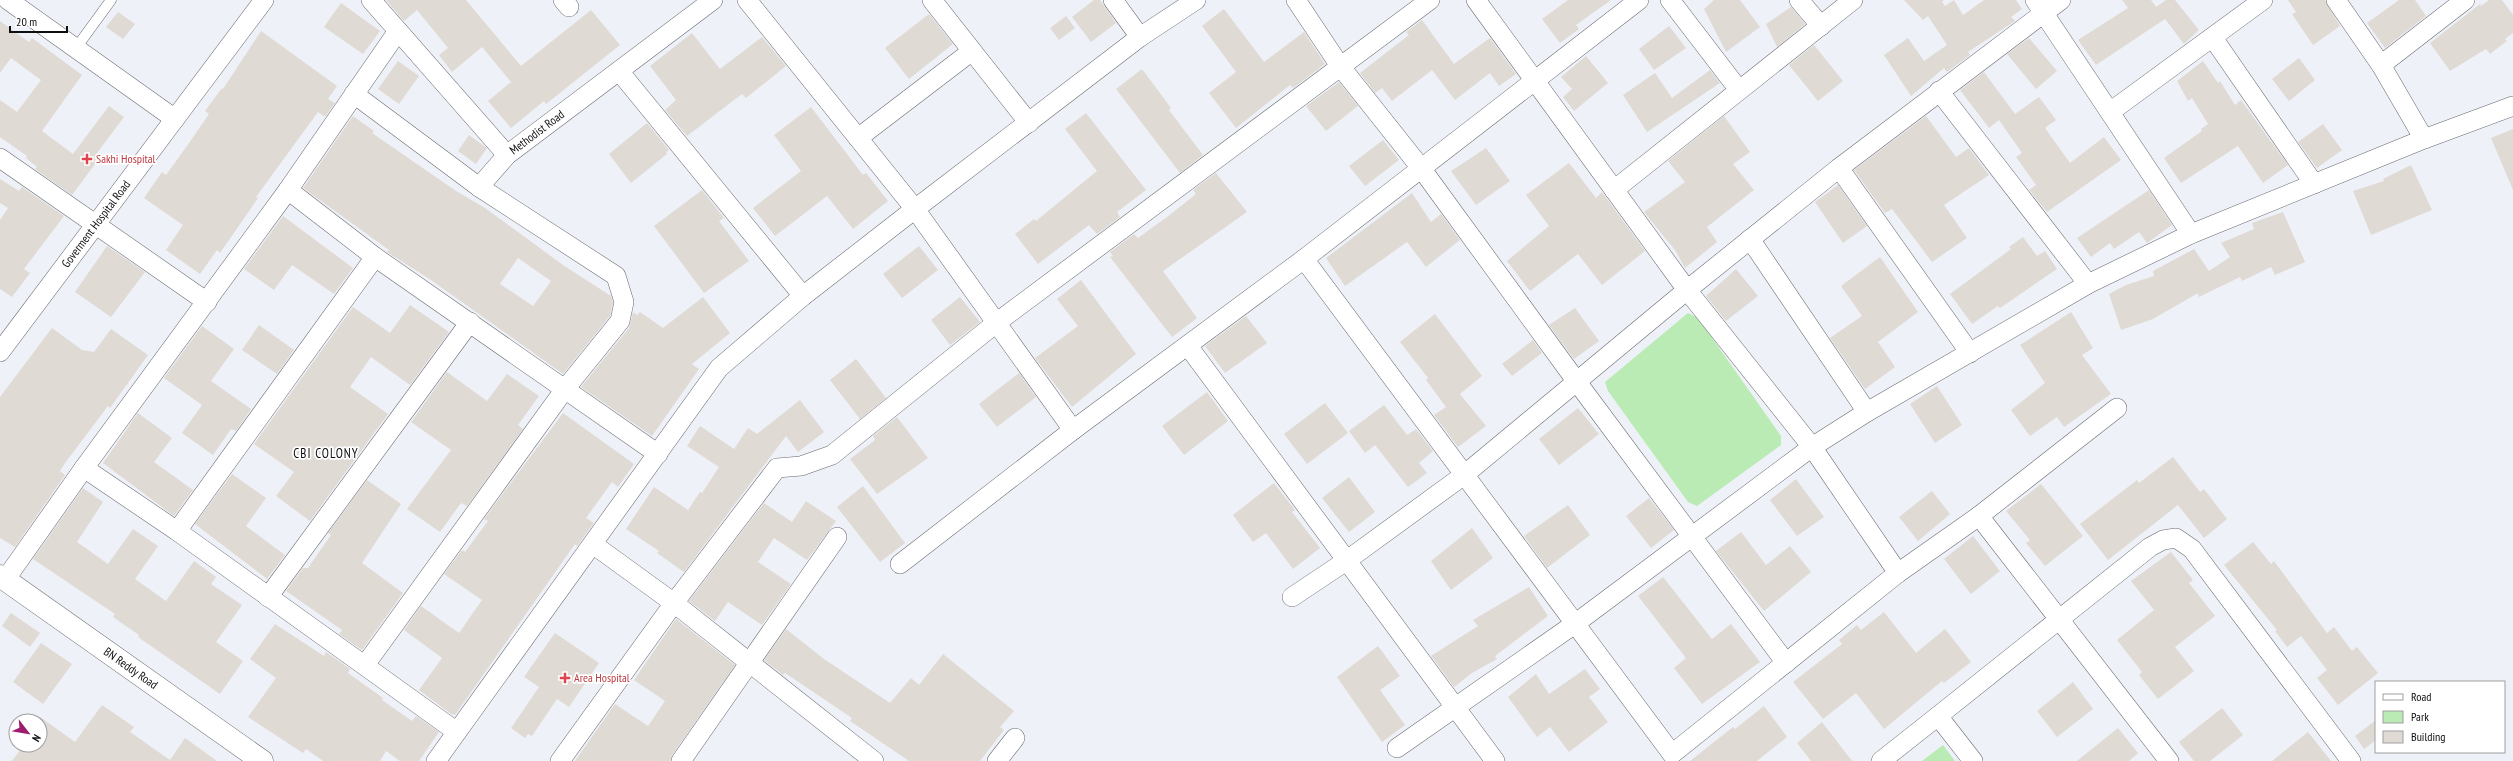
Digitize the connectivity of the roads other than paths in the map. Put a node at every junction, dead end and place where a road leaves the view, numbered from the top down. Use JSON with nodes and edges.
{"nodes":[{"id":1,"x":8,"y":0,"type":"edge"},
{"id":2,"x":110,"y":0,"type":"edge"},
{"id":3,"x":264,"y":0,"type":"edge"},
{"id":4,"x":371,"y":0,"type":"edge"},
{"id":5,"x":713,"y":0,"type":"edge"},
{"id":6,"x":747,"y":0,"type":"edge"},
{"id":7,"x":932,"y":0,"type":"edge"},
{"id":8,"x":1112,"y":0,"type":"edge"},
{"id":9,"x":1196,"y":0,"type":"edge"},
{"id":10,"x":1296,"y":0,"type":"edge"},
{"id":11,"x":1430,"y":0,"type":"edge"},
{"id":12,"x":1476,"y":0,"type":"edge"},
{"id":13,"x":1639,"y":0,"type":"edge"},
{"id":14,"x":1670,"y":0,"type":"edge"},
{"id":15,"x":1799,"y":0,"type":"edge"},
{"id":16,"x":1853,"y":0,"type":"edge"},
{"id":17,"x":2061,"y":0,"type":"edge"},
{"id":18,"x":2263,"y":0,"type":"edge"},
{"id":19,"x":2336,"y":0,"type":"edge"},
{"id":20,"x":2465,"y":0,"type":"edge"},
{"id":21,"x":2040,"y":6,"type":"edge"},
{"id":22,"x":1820,"y":26,"type":"junction"},
{"id":23,"x":398,"y":31,"type":"junction"},
{"id":24,"x":1140,"y":37,"type":"junction"},
{"id":25,"x":2213,"y":38,"type":"junction"},
{"id":26,"x":76,"y":48,"type":"junction"},
{"id":27,"x":972,"y":51,"type":"junction"},
{"id":28,"x":2381,"y":65,"type":"junction"},
{"id":29,"x":1340,"y":66,"type":"junction"},
{"id":30,"x":619,"y":71,"type":"junction"},
{"id":31,"x":1534,"y":81,"type":"junction"},
{"id":32,"x":1739,"y":90,"type":"junction"},
{"id":33,"x":1939,"y":91,"type":"junction"},
{"id":34,"x":354,"y":94,"type":"junction"},
{"id":35,"x":2513,"y":106,"type":"edge"},
{"id":36,"x":2110,"y":112,"type":"junction"},
{"id":37,"x":175,"y":119,"type":"junction"},
{"id":38,"x":1029,"y":123,"type":"junction"},
{"id":39,"x":858,"y":138,"type":"junction"},
{"id":40,"x":2424,"y":139,"type":"junction"},
{"id":41,"x":507,"y":155,"type":"junction"},
{"id":42,"x":0,"y":158,"type":"edge"},
{"id":43,"x":1421,"y":168,"type":"junction"},
{"id":44,"x":1839,"y":168,"type":"junction"},
{"id":45,"x":2314,"y":184,"type":"junction"},
{"id":46,"x":479,"y":187,"type":"junction"},
{"id":47,"x":288,"y":190,"type":"junction"},
{"id":48,"x":1614,"y":190,"type":"junction"},
{"id":49,"x":915,"y":209,"type":"junction"},
{"id":50,"x":96,"y":224,"type":"junction"},
{"id":51,"x":2191,"y":234,"type":"junction"},
{"id":52,"x":1750,"y":239,"type":"junction"},
{"id":53,"x":375,"y":257,"type":"junction"},
{"id":54,"x":1304,"y":259,"type":"junction"},
{"id":55,"x":2088,"y":284,"type":"junction"},
{"id":56,"x":1687,"y":290,"type":"junction"},
{"id":57,"x":803,"y":296,"type":"junction"},
{"id":58,"x":207,"y":302,"type":"junction"},
{"id":59,"x":470,"y":322,"type":"junction"},
{"id":60,"x":996,"y":324,"type":"junction"},
{"id":61,"x":1188,"y":346,"type":"junction"},
{"id":62,"x":0,"y":352,"type":"edge"},
{"id":63,"x":1970,"y":353,"type":"junction"},
{"id":64,"x":1577,"y":382,"type":"junction"},
{"id":65,"x":565,"y":389,"type":"junction"},
{"id":66,"x":2117,"y":408,"type":"dead end"},
{"id":67,"x":1867,"y":412,"type":"junction"},
{"id":68,"x":1073,"y":430,"type":"junction"},
{"id":69,"x":1812,"y":447,"type":"junction"},
{"id":70,"x":658,"y":454,"type":"junction"},
{"id":71,"x":84,"y":468,"type":"junction"},
{"id":72,"x":1464,"y":474,"type":"junction"},
{"id":73,"x":1979,"y":516,"type":"junction"},
{"id":74,"x":177,"y":531,"type":"junction"},
{"id":75,"x":1693,"y":536,"type":"junction"},
{"id":76,"x":837,"y":537,"type":"dead end"},
{"id":77,"x":594,"y":545,"type":"junction"},
{"id":78,"x":1346,"y":561,"type":"junction"},
{"id":79,"x":900,"y":564,"type":"dead end"},
{"id":80,"x":1898,"y":573,"type":"junction"},
{"id":81,"x":3,"y":578,"type":"edge"},
{"id":82,"x":268,"y":597,"type":"junction"},
{"id":83,"x":1292,"y":597,"type":"dead end"},
{"id":84,"x":674,"y":603,"type":"junction"},
{"id":85,"x":2060,"y":620,"type":"junction"},
{"id":86,"x":1576,"y":623,"type":"junction"},
{"id":87,"x":748,"y":663,"type":"junction"},
{"id":88,"x":1786,"y":663,"type":"junction"},
{"id":89,"x":365,"y":665,"type":"junction"},
{"id":90,"x":1454,"y":708,"type":"junction"},
{"id":91,"x":1938,"y":716,"type":"junction"},
{"id":92,"x":457,"y":732,"type":"junction"},
{"id":93,"x":1015,"y":738,"type":"dead end"},
{"id":94,"x":1397,"y":748,"type":"dead end"},
{"id":95,"x":1673,"y":758,"type":"edge"},
{"id":96,"x":262,"y":761,"type":"edge"},
{"id":97,"x":436,"y":761,"type":"edge"},
{"id":98,"x":560,"y":761,"type":"edge"},
{"id":99,"x":681,"y":761,"type":"edge"},
{"id":100,"x":874,"y":761,"type":"edge"},
{"id":101,"x":997,"y":761,"type":"edge"},
{"id":102,"x":1495,"y":761,"type":"edge"},
{"id":103,"x":1881,"y":761,"type":"edge"},
{"id":104,"x":1973,"y":761,"type":"edge"},
{"id":105,"x":2169,"y":761,"type":"edge"},
{"id":106,"x":2351,"y":761,"type":"edge"}],
"edges":[{"from":1,"to":26,"type":"street"},
{"from":2,"to":26,"type":"lane"},
{"from":3,"to":37,"type":"street","name":"Goverment Hospital Road"},
{"from":4,"to":23,"type":"street","name":"Methodist Road"},
{"from":5,"to":30,"type":"street","name":"Methodist Road"},
{"from":6,"to":39,"type":"street"},
{"from":7,"to":27,"type":"street"},
{"from":8,"to":24,"type":"street"},
{"from":9,"to":24,"type":"street"},
{"from":10,"to":29,"type":"street"},
{"from":11,"to":29,"type":"street"},
{"from":12,"to":31,"type":"street"},
{"from":13,"to":31,"type":"street"},
{"from":14,"to":32,"type":"street"},
{"from":15,"to":22,"type":"street"},
{"from":16,"to":22,"type":"street"},
{"from":17,"to":21,"type":"street"},
{"from":18,"to":25,"type":"street"},
{"from":19,"to":28,"type":"street"},
{"from":20,"to":28,"type":"street"},
{"from":21,"to":33,"type":"street"},
{"from":21,"to":36,"type":"street"},
{"from":22,"to":32,"type":"street"},
{"from":23,"to":34,"type":"street"},
{"from":23,"to":41,"type":"street","name":"Methodist Road"},
{"from":24,"to":38,"type":"street"},
{"from":25,"to":36,"type":"street"},
{"from":25,"to":45,"type":"street"},
{"from":26,"to":37,"type":"street"},
{"from":27,"to":38,"type":"street"},
{"from":27,"to":39,"type":"street"},
{"from":28,"to":40,"type":"street"},
{"from":29,"to":43,"type":"street"},
{"from":29,"to":60,"type":"street"},
{"from":30,"to":41,"type":"street","name":"Methodist Road"},
{"from":30,"to":57,"type":"street"},
{"from":31,"to":43,"type":"street"},
{"from":31,"to":48,"type":"street"},
{"from":32,"to":48,"type":"street"},
{"from":33,"to":44,"type":"street"},
{"from":33,"to":55,"type":"street"},
{"from":34,"to":46,"type":"street"},
{"from":34,"to":47,"type":"street"},
{"from":35,"to":40,"type":"street"},
{"from":36,"to":51,"type":"street"},
{"from":37,"to":50,"type":"street","name":"Goverment Hospital Road"},
{"from":38,"to":49,"type":"street"},
{"from":39,"to":49,"type":"street"},
{"from":40,"to":45,"type":"street"},
{"from":41,"to":46,"type":"street"},
{"from":42,"to":50,"type":"street"},
{"from":43,"to":54,"type":"street"},
{"from":43,"to":64,"type":"street"},
{"from":44,"to":52,"type":"street"},
{"from":44,"to":63,"type":"street"},
{"from":45,"to":51,"type":"street"},
{"from":46,"to":65,"type":"street"},
{"from":47,"to":53,"type":"street"},
{"from":47,"to":58,"type":"street"},
{"from":48,"to":56,"type":"street"},
{"from":49,"to":57,"type":"street"},
{"from":49,"to":60,"type":"street"},
{"from":50,"to":58,"type":"street"},
{"from":50,"to":62,"type":"street","name":"Goverment Hospital Road"},
{"from":51,"to":55,"type":"street"},
{"from":52,"to":56,"type":"street"},
{"from":52,"to":67,"type":"street"},
{"from":53,"to":59,"type":"street"},
{"from":53,"to":74,"type":"street"},
{"from":54,"to":61,"type":"street"},
{"from":54,"to":72,"type":"street"},
{"from":55,"to":63,"type":"street"},
{"from":56,"to":64,"type":"street"},
{"from":56,"to":69,"type":"street"},
{"from":57,"to":70,"type":"street"},
{"from":58,"to":71,"type":"street"},
{"from":59,"to":65,"type":"street"},
{"from":59,"to":82,"type":"street"},
{"from":60,"to":68,"type":"street"},
{"from":60,"to":84,"type":"street"},
{"from":61,"to":68,"type":"street"},
{"from":61,"to":78,"type":"street"},
{"from":63,"to":67,"type":"street"},
{"from":64,"to":72,"type":"street"},
{"from":64,"to":75,"type":"street"},
{"from":65,"to":70,"type":"street"},
{"from":65,"to":89,"type":"street"},
{"from":66,"to":73,"type":"street"},
{"from":67,"to":69,"type":"street"},
{"from":68,"to":79,"type":"street"},
{"from":69,"to":75,"type":"street"},
{"from":69,"to":80,"type":"street"},
{"from":70,"to":77,"type":"street"},
{"from":71,"to":74,"type":"street"},
{"from":71,"to":81,"type":"street"},
{"from":72,"to":78,"type":"street"},
{"from":72,"to":86,"type":"street"},
{"from":73,"to":80,"type":"street"},
{"from":73,"to":85,"type":"street"},
{"from":74,"to":82,"type":"street"},
{"from":75,"to":86,"type":"street"},
{"from":75,"to":88,"type":"street"},
{"from":76,"to":87,"type":"street"},
{"from":77,"to":84,"type":"street"},
{"from":77,"to":92,"type":"street"},
{"from":78,"to":83,"type":"street"},
{"from":78,"to":90,"type":"street"},
{"from":80,"to":88,"type":"street"},
{"from":81,"to":96,"type":"street","name":"BN Reddy Road"},
{"from":82,"to":89,"type":"street"},
{"from":84,"to":87,"type":"street"},
{"from":84,"to":98,"type":"street"},
{"from":85,"to":91,"type":"street"},
{"from":85,"to":105,"type":"street"},
{"from":85,"to":106,"type":"street"},
{"from":86,"to":90,"type":"street"},
{"from":86,"to":95,"type":"street"},
{"from":87,"to":99,"type":"street"},
{"from":87,"to":100,"type":"street"},
{"from":88,"to":95,"type":"street"},
{"from":89,"to":92,"type":"street"},
{"from":90,"to":94,"type":"street"},
{"from":90,"to":102,"type":"street"},
{"from":91,"to":103,"type":"street"},
{"from":91,"to":104,"type":"street"},
{"from":92,"to":97,"type":"street"},
{"from":93,"to":101,"type":"street"}]}
